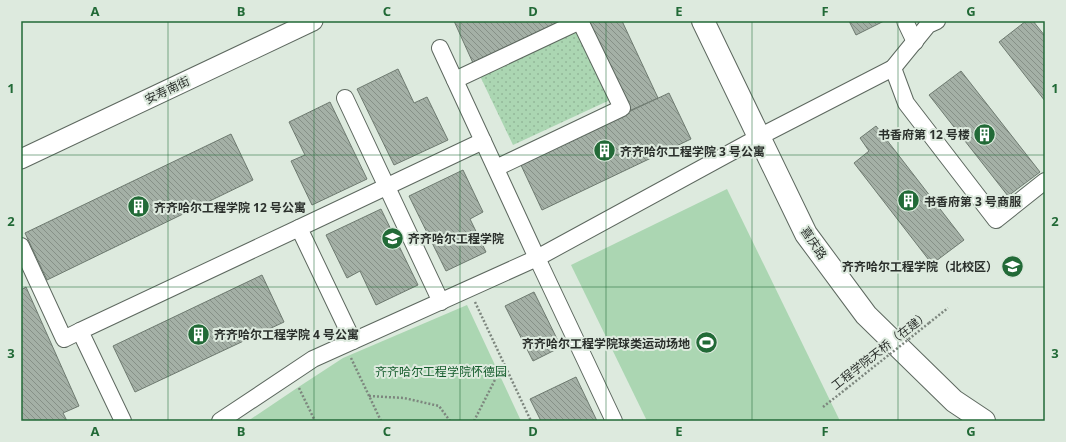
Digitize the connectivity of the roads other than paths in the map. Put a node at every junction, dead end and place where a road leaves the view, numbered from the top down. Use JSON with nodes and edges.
{"nodes":[{"id":1,"x":314,"y":21,"type":"edge"},
{"id":2,"x":580,"y":21,"type":"edge"},
{"id":3,"x":703,"y":21,"type":"edge"},
{"id":4,"x":905,"y":21,"type":"edge"},
{"id":5,"x":937,"y":21,"type":"edge"},
{"id":6,"x":915,"y":42,"type":"junction"},
{"id":7,"x":440,"y":48,"type":"dead end"},
{"id":8,"x":894,"y":68,"type":"junction"},
{"id":9,"x":455,"y":80,"type":"junction"},
{"id":10,"x":345,"y":98,"type":"dead end"},
{"id":11,"x":759,"y":137,"type":"junction"},
{"id":12,"x":483,"y":140,"type":"junction"},
{"id":13,"x":21,"y":159,"type":"edge"},
{"id":14,"x":496,"y":168,"type":"junction"},
{"id":15,"x":1045,"y":180,"type":"edge"},
{"id":16,"x":386,"y":186,"type":"junction"},
{"id":17,"x":299,"y":228,"type":"junction"},
{"id":18,"x":21,"y":246,"type":"edge"},
{"id":19,"x":537,"y":258,"type":"junction"},
{"id":20,"x":441,"y":302,"type":"junction"},
{"id":21,"x":80,"y":331,"type":"junction"},
{"id":22,"x":349,"y":343,"type":"junction"},
{"id":23,"x":123,"y":421,"type":"edge"},
{"id":24,"x":220,"y":421,"type":"edge"},
{"id":25,"x":614,"y":421,"type":"edge"},
{"id":26,"x":984,"y":421,"type":"edge"}],
"edges":[{"from":1,"to":13,"type":"street","name":"安寿南街"},
{"from":2,"to":9,"type":"street"},
{"from":2,"to":14,"type":"street"},
{"from":3,"to":11,"type":"main road","name":"喜庆路"},
{"from":4,"to":6,"type":"street"},
{"from":5,"to":6,"type":"street"},
{"from":6,"to":8,"type":"street"},
{"from":7,"to":9,"type":"street"},
{"from":8,"to":11,"type":"street"},
{"from":8,"to":15,"type":"street"},
{"from":9,"to":12,"type":"street"},
{"from":10,"to":16,"type":"street"},
{"from":11,"to":19,"type":"street"},
{"from":11,"to":26,"type":"main road","name":"喜庆路"},
{"from":12,"to":14,"type":"street"},
{"from":12,"to":16,"type":"street"},
{"from":14,"to":19,"type":"street"},
{"from":16,"to":17,"type":"street"},
{"from":16,"to":20,"type":"street"},
{"from":17,"to":21,"type":"street"},
{"from":17,"to":22,"type":"street"},
{"from":18,"to":21,"type":"street"},
{"from":19,"to":20,"type":"street"},
{"from":19,"to":25,"type":"street"},
{"from":20,"to":22,"type":"street"},
{"from":21,"to":23,"type":"street"},
{"from":22,"to":24,"type":"street"}]}
